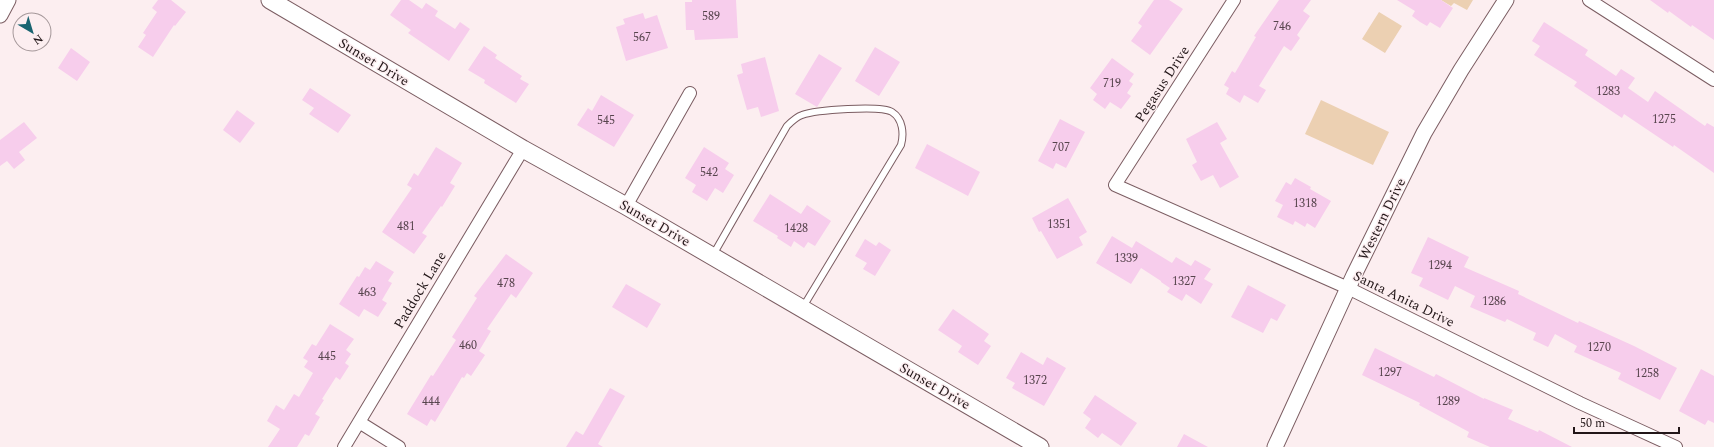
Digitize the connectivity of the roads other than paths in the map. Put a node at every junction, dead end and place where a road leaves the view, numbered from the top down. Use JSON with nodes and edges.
{"nodes":[{"id":1,"x":8,"y":0,"type":"edge"},
{"id":2,"x":270,"y":0,"type":"edge"},
{"id":3,"x":1234,"y":0,"type":"edge"},
{"id":4,"x":1506,"y":0,"type":"edge"},
{"id":5,"x":1589,"y":0,"type":"edge"},
{"id":6,"x":0,"y":15,"type":"edge"},
{"id":7,"x":1714,"y":80,"type":"edge"},
{"id":8,"x":690,"y":93,"type":"dead end"},
{"id":9,"x":523,"y":149,"type":"junction"},
{"id":10,"x":1115,"y":185,"type":"joint"},
{"id":11,"x":626,"y":206,"type":"junction"},
{"id":12,"x":712,"y":256,"type":"junction"},
{"id":13,"x":1348,"y":288,"type":"junction"},
{"id":14,"x":802,"y":309,"type":"junction"},
{"id":15,"x":359,"y":422,"type":"junction"},
{"id":16,"x":344,"y":447,"type":"edge"},
{"id":17,"x":400,"y":447,"type":"edge"},
{"id":18,"x":1040,"y":447,"type":"edge"},
{"id":19,"x":1275,"y":447,"type":"edge"},
{"id":20,"x":1676,"y":447,"type":"edge"}],
"edges":[{"from":1,"to":6,"type":"street"},
{"from":2,"to":9,"type":"main road","name":"Sunset Drive"},
{"from":3,"to":10,"type":"street","name":"Pegasus Drive"},
{"from":4,"to":13,"type":"street","name":"Western Drive"},
{"from":5,"to":7,"type":"street"},
{"from":8,"to":11,"type":"street"},
{"from":9,"to":11,"type":"main road","name":"Sunset Drive"},
{"from":9,"to":15,"type":"street","name":"Paddock Lane"},
{"from":10,"to":13,"type":"street","name":"Santa Anita Drive"},
{"from":11,"to":12,"type":"main road","name":"Sunset Drive"},
{"from":12,"to":14,"type":"main road","name":"Sunset Drive"},
{"from":12,"to":14,"type":"lane"},
{"from":13,"to":19,"type":"street","name":"Western Drive"},
{"from":13,"to":20,"type":"street","name":"Santa Anita Drive"},
{"from":14,"to":18,"type":"main road","name":"Sunset Drive"},
{"from":15,"to":16,"type":"street","name":"Paddock Lane"},
{"from":15,"to":17,"type":"street"}]}
